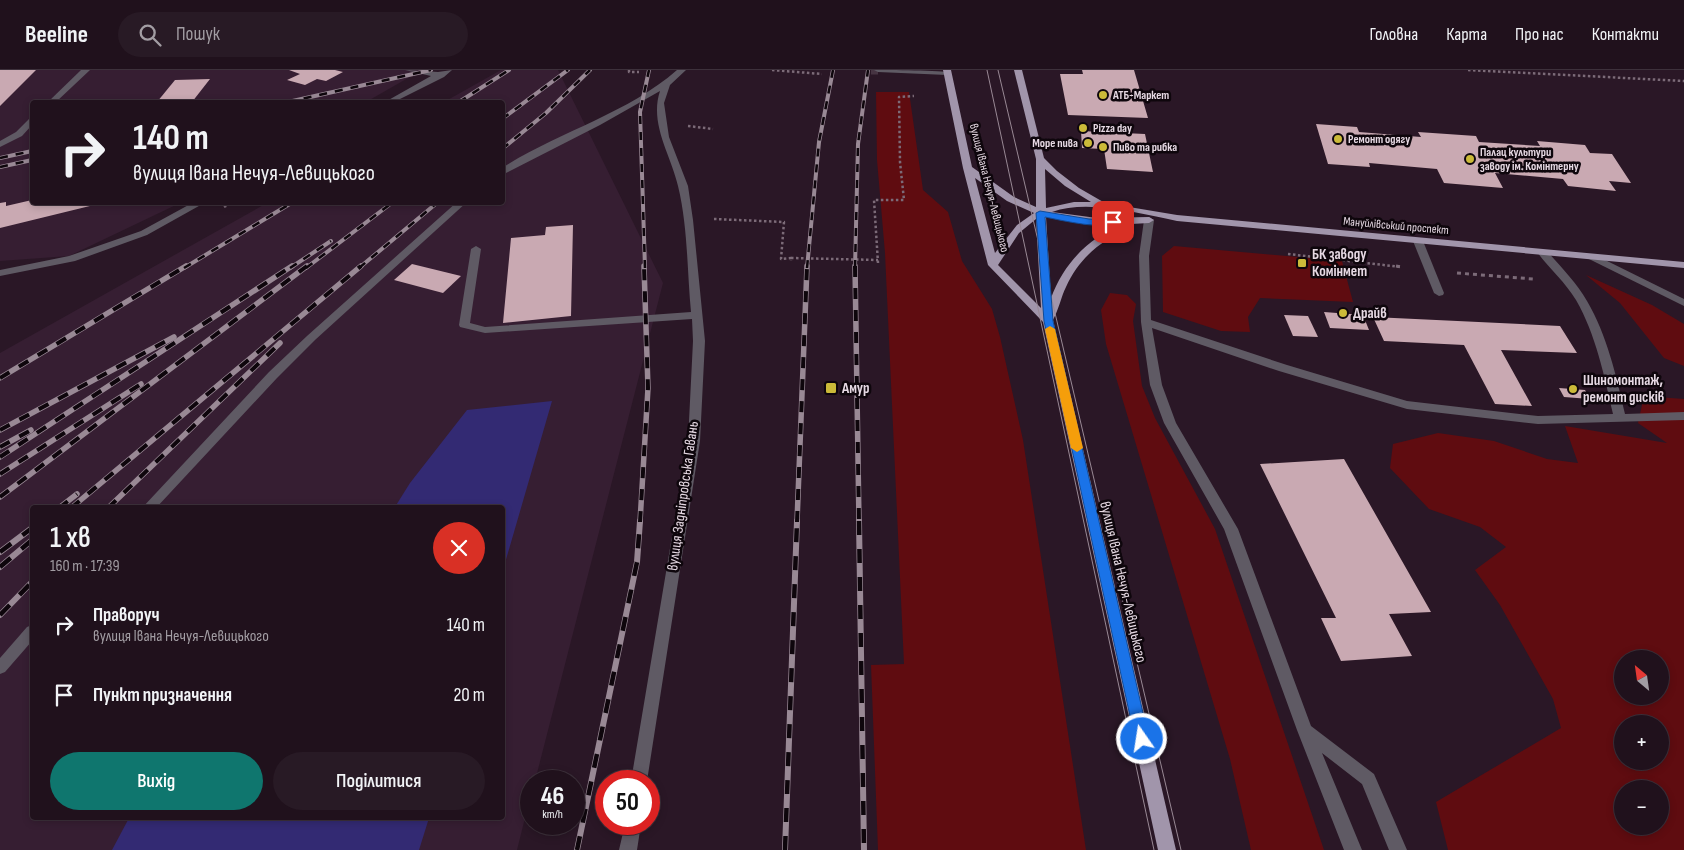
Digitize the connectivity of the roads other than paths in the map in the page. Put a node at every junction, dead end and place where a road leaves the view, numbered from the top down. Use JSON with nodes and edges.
{"nodes":[{"id":1,"x":86,"y":70,"type":"edge"},
{"id":2,"x":409,"y":70,"type":"edge"},
{"id":3,"x":682,"y":70,"type":"edge"},
{"id":4,"x":878,"y":70,"type":"edge"},
{"id":5,"x":1018,"y":70,"type":"edge"},
{"id":6,"x":947,"y":71,"type":"edge"},
{"id":7,"x":444,"y":72,"type":"edge"},
{"id":8,"x":666,"y":84,"type":"junction"},
{"id":9,"x":54,"y":100,"type":"edge"},
{"id":10,"x":393,"y":100,"type":"edge"},
{"id":11,"x":30,"y":123,"type":"edge"},
{"id":12,"x":0,"y":144,"type":"edge"},
{"id":13,"x":1040,"y":159,"type":"junction"},
{"id":14,"x":968,"y":168,"type":"junction"},
{"id":15,"x":505,"y":170,"type":"edge"},
{"id":16,"x":196,"y":205,"type":"edge"},
{"id":17,"x":459,"y":205,"type":"edge"},
{"id":18,"x":1106,"y":206,"type":"junction"},
{"id":19,"x":1040,"y":213,"type":"junction"},
{"id":20,"x":1177,"y":218,"type":"junction"},
{"id":21,"x":1149,"y":220,"type":"junction"},
{"id":22,"x":1418,"y":241,"type":"junction"},
{"id":23,"x":476,"y":250,"type":"dead end"},
{"id":24,"x":1542,"y":252,"type":"junction"},
{"id":25,"x":1593,"y":257,"type":"junction"},
{"id":26,"x":993,"y":265,"type":"junction"},
{"id":27,"x":1684,"y":265,"type":"edge"},
{"id":28,"x":0,"y":273,"type":"edge"},
{"id":29,"x":1439,"y":293,"type":"dead end"},
{"id":30,"x":1684,"y":303,"type":"edge"},
{"id":31,"x":696,"y":315,"type":"junction"},
{"id":32,"x":1048,"y":321,"type":"junction"},
{"id":33,"x":1146,"y":322,"type":"junction"},
{"id":34,"x":1684,"y":416,"type":"edge"},
{"id":35,"x":1620,"y":418,"type":"junction"},
{"id":36,"x":151,"y":505,"type":"edge"},
{"id":37,"x":30,"y":634,"type":"edge"},
{"id":38,"x":0,"y":668,"type":"edge"},
{"id":39,"x":1305,"y":730,"type":"junction"},
{"id":40,"x":641,"y":770,"type":"edge"},
{"id":41,"x":631,"y":835,"type":"edge"},
{"id":42,"x":628,"y":850,"type":"edge"},
{"id":43,"x":1167,"y":850,"type":"edge"},
{"id":44,"x":1353,"y":850,"type":"edge"},
{"id":45,"x":1398,"y":850,"type":"edge"}],
"edges":[{"from":1,"to":9,"type":"street"},
{"from":2,"to":7,"type":"street"},
{"from":3,"to":8,"type":"street"},
{"from":4,"to":6,"type":"street"},
{"from":5,"to":13,"type":"main road","name":"вулиця Івана Нечуя-Левицького"},
{"from":6,"to":14,"type":"main road","name":"вулиця Івана Нечуя-Левицького"},
{"from":7,"to":10,"type":"street"},
{"from":8,"to":15,"type":"street"},
{"from":8,"to":31,"type":"street","name":"вулиця Задніпровська Гавань"},
{"from":11,"to":12,"type":"street"},
{"from":13,"to":18,"type":"main road"},
{"from":13,"to":19,"type":"main road","name":"вулиця Івана Нечуя-Левицького"},
{"from":14,"to":19,"type":"main road"},
{"from":14,"to":26,"type":"main road","name":"вулиця Івана Нечуя-Левицького"},
{"from":16,"to":28,"type":"street"},
{"from":17,"to":36,"type":"street"},
{"from":18,"to":19,"type":"main road"},
{"from":18,"to":20,"type":"main road","name":"Мануйлівський проспект"},
{"from":19,"to":21,"type":"main road"},
{"from":19,"to":26,"type":"main road"},
{"from":19,"to":32,"type":"main road","name":"вулиця Івана Нечуя-Левицького"},
{"from":20,"to":21,"type":"main road"},
{"from":20,"to":22,"type":"main road","name":"Мануйлівський проспект"},
{"from":21,"to":32,"type":"main road"},
{"from":21,"to":33,"type":"street"},
{"from":22,"to":24,"type":"main road","name":"Мануйлівський проспект"},
{"from":22,"to":29,"type":"street"},
{"from":23,"to":31,"type":"street"},
{"from":24,"to":25,"type":"main road","name":"Мануйлівський проспект"},
{"from":24,"to":35,"type":"street"},
{"from":25,"to":27,"type":"main road","name":"Мануйлівський проспект"},
{"from":25,"to":30,"type":"street"},
{"from":26,"to":32,"type":"main road","name":"вулиця Івана Нечуя-Левицького"},
{"from":31,"to":40,"type":"street","name":"вулиця Задніпровська Гавань"},
{"from":32,"to":43,"type":"main road","name":"вулиця Івана Нечуя-Левицького"},
{"from":33,"to":35,"type":"street"},
{"from":33,"to":39,"type":"street"},
{"from":34,"to":35,"type":"street"},
{"from":37,"to":38,"type":"street"},
{"from":39,"to":44,"type":"street"},
{"from":39,"to":45,"type":"street"},
{"from":41,"to":42,"type":"street"}]}
